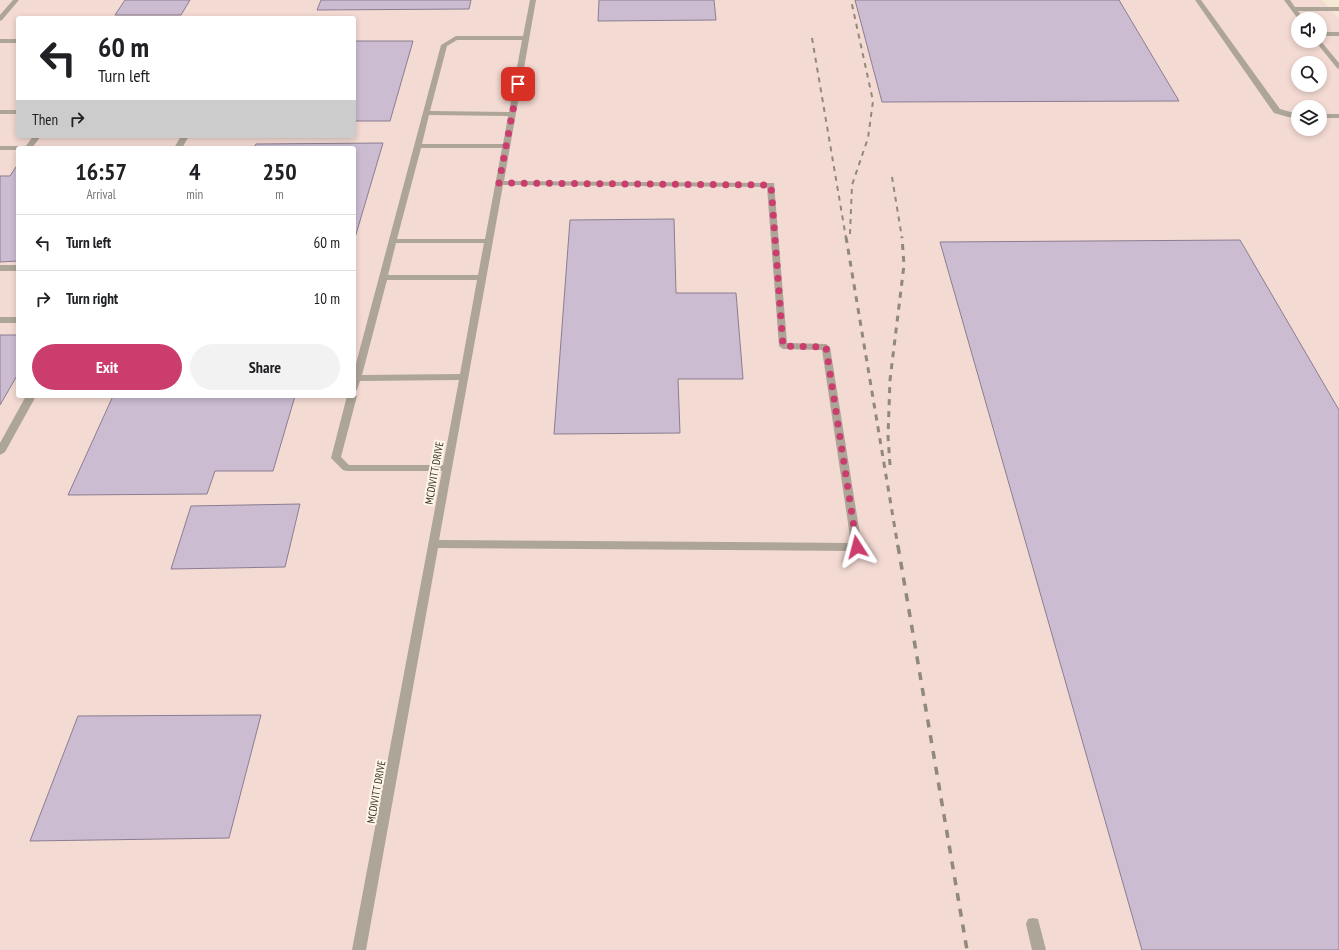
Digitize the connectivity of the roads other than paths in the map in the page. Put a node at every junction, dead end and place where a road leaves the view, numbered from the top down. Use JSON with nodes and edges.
{"nodes":[{"id":1,"x":16,"y":0,"type":"edge"},
{"id":2,"x":533,"y":0,"type":"edge"},
{"id":3,"x":1198,"y":0,"type":"edge"},
{"id":4,"x":1287,"y":0,"type":"edge"},
{"id":5,"x":1294,"y":9,"type":"junction"},
{"id":6,"x":1339,"y":9,"type":"edge"},
{"id":7,"x":1296,"y":12,"type":"edge"},
{"id":8,"x":0,"y":19,"type":"edge"},
{"id":9,"x":1327,"y":34,"type":"edge"},
{"id":10,"x":1339,"y":34,"type":"edge"},
{"id":11,"x":526,"y":38,"type":"junction"},
{"id":12,"x":0,"y":41,"type":"edge"},
{"id":13,"x":16,"y":41,"type":"edge"},
{"id":14,"x":1324,"y":48,"type":"edge"},
{"id":15,"x":1339,"y":67,"type":"edge"},
{"id":16,"x":0,"y":112,"type":"edge"},
{"id":17,"x":16,"y":112,"type":"edge"},
{"id":18,"x":426,"y":113,"type":"junction"},
{"id":19,"x":512,"y":114,"type":"junction"},
{"id":20,"x":1291,"y":115,"type":"edge"},
{"id":21,"x":1327,"y":116,"type":"edge"},
{"id":22,"x":1339,"y":116,"type":"edge"},
{"id":23,"x":417,"y":146,"type":"junction"},
{"id":24,"x":506,"y":146,"type":"junction"},
{"id":25,"x":0,"y":148,"type":"edge"},
{"id":26,"x":16,"y":148,"type":"edge"},
{"id":27,"x":499,"y":183,"type":"junction"},
{"id":28,"x":393,"y":241,"type":"junction"},
{"id":29,"x":489,"y":241,"type":"junction"},
{"id":30,"x":0,"y":268,"type":"edge"},
{"id":31,"x":16,"y":268,"type":"edge"},
{"id":32,"x":383,"y":277,"type":"junction"},
{"id":33,"x":482,"y":278,"type":"junction"},
{"id":34,"x":0,"y":320,"type":"edge"},
{"id":35,"x":16,"y":320,"type":"edge"},
{"id":36,"x":464,"y":377,"type":"junction"},
{"id":37,"x":357,"y":378,"type":"junction"},
{"id":38,"x":356,"y":381,"type":"edge"},
{"id":39,"x":30,"y":398,"type":"edge"},
{"id":40,"x":351,"y":398,"type":"edge"},
{"id":41,"x":0,"y":452,"type":"edge"},
{"id":42,"x":447,"y":468,"type":"junction"},
{"id":43,"x":434,"y":544,"type":"junction"},
{"id":44,"x":1033,"y":924,"type":"dead end"},
{"id":45,"x":359,"y":950,"type":"edge"},
{"id":46,"x":1039,"y":950,"type":"edge"}],
"edges":[{"from":1,"to":8,"type":"street"},
{"from":2,"to":11,"type":"street","name":"MCDIVITT DRIVE"},
{"from":3,"to":20,"type":"street"},
{"from":4,"to":5,"type":"street"},
{"from":5,"to":6,"type":"street"},
{"from":5,"to":7,"type":"street"},
{"from":9,"to":10,"type":"street"},
{"from":11,"to":18,"type":"street"},
{"from":11,"to":19,"type":"street","name":"MCDIVITT DRIVE"},
{"from":12,"to":13,"type":"street"},
{"from":14,"to":15,"type":"street"},
{"from":16,"to":17,"type":"street"},
{"from":18,"to":19,"type":"street"},
{"from":18,"to":23,"type":"street"},
{"from":19,"to":24,"type":"street","name":"MCDIVITT DRIVE"},
{"from":21,"to":22,"type":"street"},
{"from":23,"to":24,"type":"street"},
{"from":23,"to":28,"type":"street"},
{"from":24,"to":27,"type":"street","name":"MCDIVITT DRIVE"},
{"from":25,"to":26,"type":"street"},
{"from":27,"to":29,"type":"street","name":"MCDIVITT DRIVE"},
{"from":27,"to":43,"type":"street"},
{"from":28,"to":29,"type":"street"},
{"from":28,"to":32,"type":"street"},
{"from":29,"to":33,"type":"street","name":"MCDIVITT DRIVE"},
{"from":30,"to":31,"type":"street"},
{"from":32,"to":33,"type":"street"},
{"from":32,"to":37,"type":"street"},
{"from":33,"to":36,"type":"street","name":"MCDIVITT DRIVE"},
{"from":34,"to":35,"type":"street"},
{"from":36,"to":37,"type":"street"},
{"from":36,"to":42,"type":"street","name":"MCDIVITT DRIVE"},
{"from":37,"to":38,"type":"street"},
{"from":39,"to":41,"type":"street"},
{"from":40,"to":42,"type":"street"},
{"from":42,"to":43,"type":"street","name":"MCDIVITT DRIVE"},
{"from":43,"to":45,"type":"street","name":"MCDIVITT DRIVE"},
{"from":44,"to":46,"type":"street"}]}
